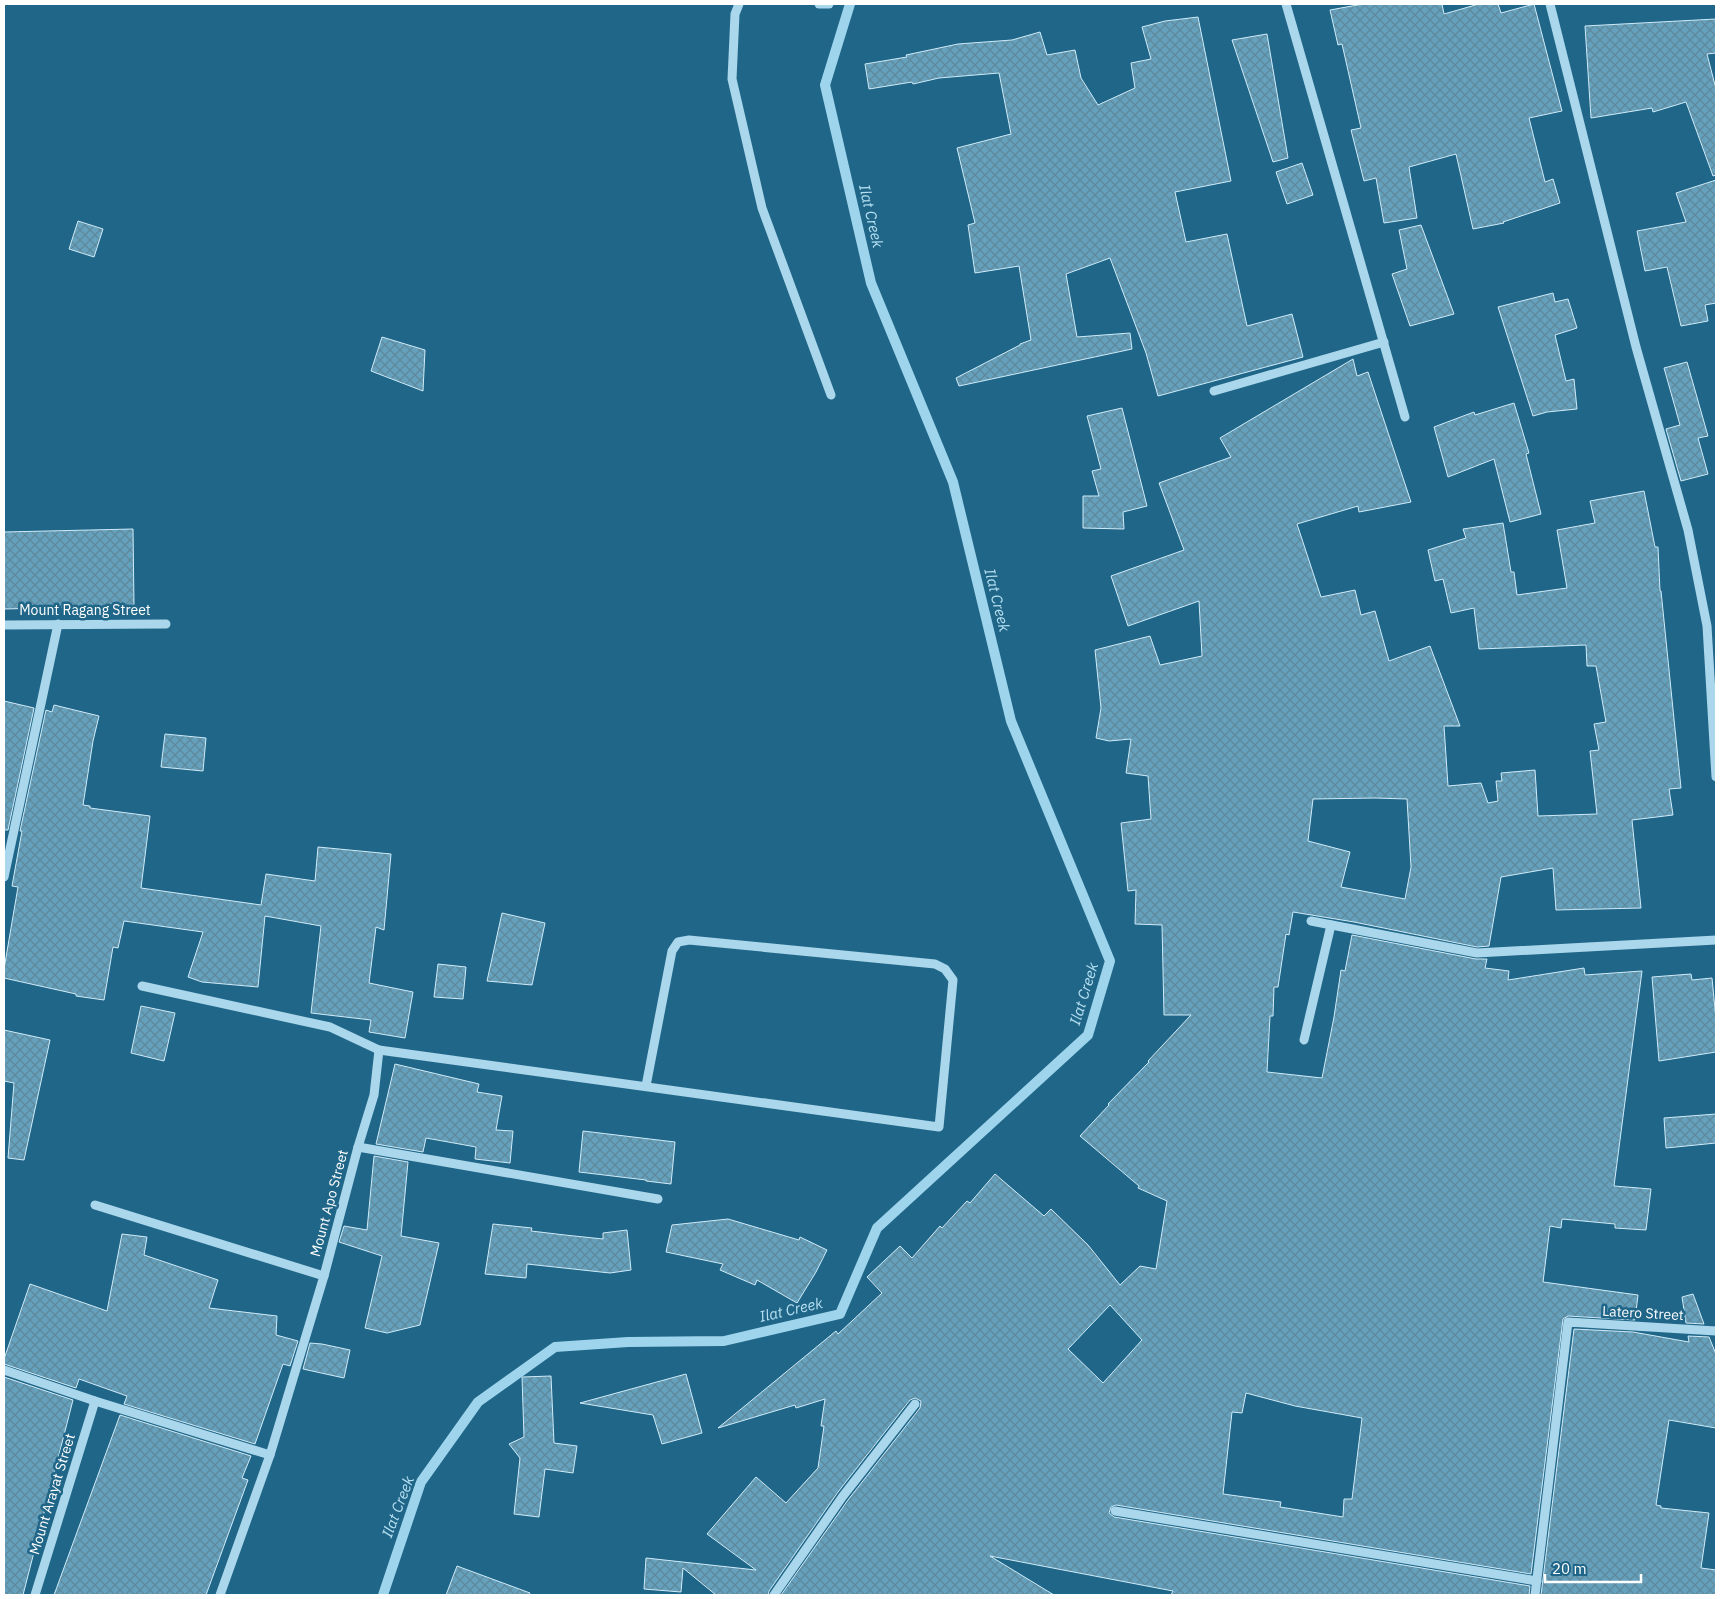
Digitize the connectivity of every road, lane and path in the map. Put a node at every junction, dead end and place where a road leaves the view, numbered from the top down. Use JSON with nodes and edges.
{"nodes":[{"id":1,"x":739,"y":4,"type":"edge"},
{"id":2,"x":1286,"y":4,"type":"edge"},
{"id":3,"x":1550,"y":4,"type":"edge"},
{"id":4,"x":1384,"y":342,"type":"junction"},
{"id":5,"x":1214,"y":391,"type":"dead end"},
{"id":6,"x":831,"y":395,"type":"dead end"},
{"id":7,"x":1405,"y":417,"type":"dead end"},
{"id":8,"x":4,"y":624,"type":"edge"},
{"id":9,"x":58,"y":624,"type":"junction"},
{"id":10,"x":166,"y":624,"type":"dead end"},
{"id":11,"x":1716,"y":776,"type":"edge"},
{"id":12,"x":4,"y":877,"type":"edge"},
{"id":13,"x":1311,"y":921,"type":"dead end"},
{"id":14,"x":1331,"y":925,"type":"junction"},
{"id":15,"x":1716,"y":940,"type":"edge"},
{"id":16,"x":142,"y":986,"type":"dead end"},
{"id":17,"x":1304,"y":1040,"type":"dead end"},
{"id":18,"x":379,"y":1050,"type":"junction"},
{"id":19,"x":646,"y":1086,"type":"junction"},
{"id":20,"x":358,"y":1147,"type":"junction"},
{"id":21,"x":658,"y":1199,"type":"dead end"},
{"id":22,"x":95,"y":1205,"type":"dead end"},
{"id":23,"x":324,"y":1276,"type":"junction"},
{"id":24,"x":1716,"y":1331,"type":"edge"},
{"id":25,"x":4,"y":1370,"type":"edge"},
{"id":26,"x":94,"y":1401,"type":"junction"},
{"id":27,"x":914,"y":1404,"type":"dead end"},
{"id":28,"x":270,"y":1455,"type":"junction"},
{"id":29,"x":1115,"y":1511,"type":"dead end"},
{"id":30,"x":1537,"y":1582,"type":"junction"},
{"id":31,"x":35,"y":1595,"type":"edge"},
{"id":32,"x":220,"y":1595,"type":"edge"},
{"id":33,"x":774,"y":1595,"type":"edge"},
{"id":34,"x":1535,"y":1595,"type":"edge"}],
"edges":[{"from":1,"to":6,"type":"street"},
{"from":2,"to":4,"type":"street"},
{"from":3,"to":11,"type":"street"},
{"from":4,"to":5,"type":"street"},
{"from":4,"to":7,"type":"street"},
{"from":8,"to":9,"type":"street","name":"Mount Ragang Street"},
{"from":9,"to":10,"type":"street","name":"Mount Ragang Street"},
{"from":9,"to":12,"type":"street"},
{"from":13,"to":14,"type":"street"},
{"from":14,"to":15,"type":"street"},
{"from":14,"to":17,"type":"street"},
{"from":16,"to":18,"type":"street"},
{"from":18,"to":19,"type":"street"},
{"from":18,"to":20,"type":"street","name":"Mount Apo Street"},
{"from":19,"to":19,"type":"street"},
{"from":20,"to":21,"type":"street"},
{"from":20,"to":23,"type":"street","name":"Mount Apo Street"},
{"from":22,"to":23,"type":"street"},
{"from":23,"to":28,"type":"street","name":"Mount Apo Street"},
{"from":24,"to":30,"type":"street","name":"Latero Street"},
{"from":25,"to":26,"type":"street"},
{"from":26,"to":28,"type":"street"},
{"from":26,"to":31,"type":"street","name":"Mount Arayat Street"},
{"from":27,"to":33,"type":"street"},
{"from":28,"to":32,"type":"street","name":"Mount Apo Street"},
{"from":29,"to":30,"type":"street"},
{"from":30,"to":34,"type":"street"}]}
